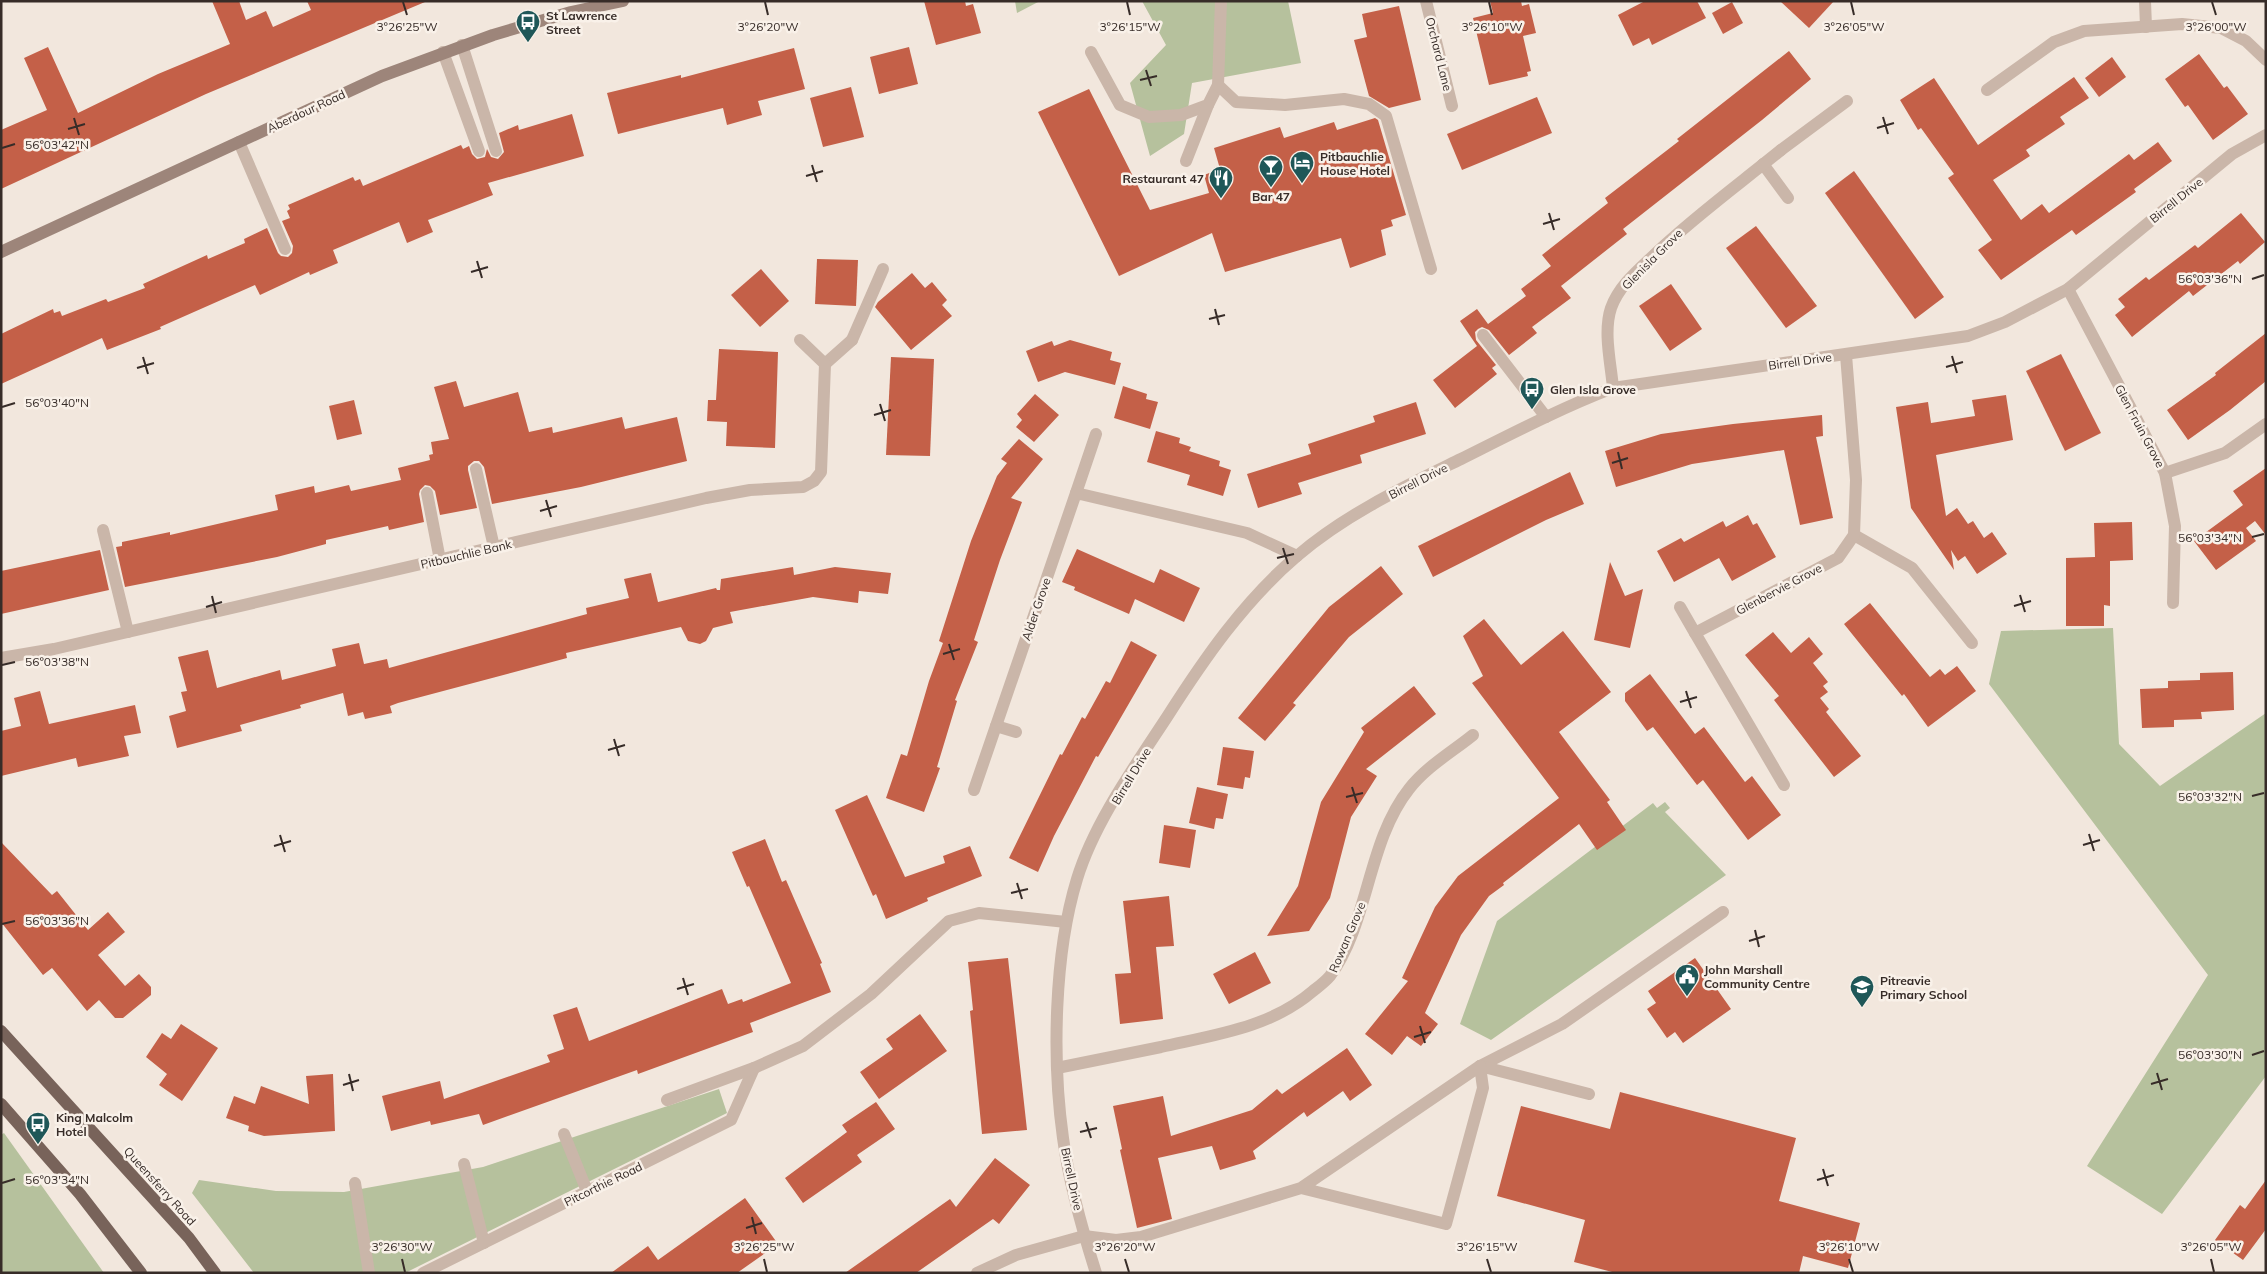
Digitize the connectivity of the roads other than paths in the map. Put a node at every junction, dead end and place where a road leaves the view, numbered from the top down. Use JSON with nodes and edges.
{"nodes":[{"id":1,"x":624,"y":1,"type":"edge"},
{"id":2,"x":1221,"y":1,"type":"edge"},
{"id":3,"x":1426,"y":1,"type":"edge"},
{"id":4,"x":2145,"y":1,"type":"edge"},
{"id":5,"x":2146,"y":26,"type":"junction"},
{"id":6,"x":462,"y":45,"type":"junction"},
{"id":7,"x":443,"y":52,"type":"junction"},
{"id":8,"x":1091,"y":52,"type":"dead end"},
{"id":9,"x":2266,"y":60,"type":"edge"},
{"id":10,"x":1218,"y":85,"type":"junction"},
{"id":11,"x":1986,"y":90,"type":"dead end"},
{"id":12,"x":1847,"y":101,"type":"dead end"},
{"id":13,"x":1208,"y":105,"type":"junction"},
{"id":14,"x":1452,"y":106,"type":"dead end"},
{"id":15,"x":2266,"y":135,"type":"edge"},
{"id":16,"x":239,"y":142,"type":"junction"},
{"id":17,"x":479,"y":151,"type":"dead end"},
{"id":18,"x":496,"y":151,"type":"dead end"},
{"id":19,"x":1186,"y":161,"type":"dead end"},
{"id":20,"x":1763,"y":164,"type":"junction"},
{"id":21,"x":1788,"y":198,"type":"dead end"},
{"id":22,"x":285,"y":249,"type":"dead end"},
{"id":23,"x":1,"y":252,"type":"edge"},
{"id":24,"x":883,"y":269,"type":"dead end"},
{"id":25,"x":1431,"y":269,"type":"dead end"},
{"id":26,"x":2068,"y":289,"type":"junction"},
{"id":27,"x":1483,"y":335,"type":"dead end"},
{"id":28,"x":800,"y":340,"type":"dead end"},
{"id":29,"x":1846,"y":355,"type":"junction"},
{"id":30,"x":825,"y":364,"type":"junction"},
{"id":31,"x":1614,"y":388,"type":"junction"},
{"id":32,"x":1546,"y":417,"type":"junction"},
{"id":33,"x":2266,"y":424,"type":"edge"},
{"id":34,"x":1096,"y":434,"type":"dead end"},
{"id":35,"x":476,"y":469,"type":"dead end"},
{"id":36,"x":2165,"y":473,"type":"junction"},
{"id":37,"x":1076,"y":493,"type":"junction"},
{"id":38,"x":427,"y":494,"type":"dead end"},
{"id":39,"x":104,"y":530,"type":"dead end"},
{"id":40,"x":1854,"y":534,"type":"junction"},
{"id":41,"x":494,"y":547,"type":"junction"},
{"id":42,"x":1297,"y":556,"type":"junction"},
{"id":43,"x":440,"y":560,"type":"junction"},
{"id":44,"x":2173,"y":603,"type":"dead end"},
{"id":45,"x":1680,"y":607,"type":"dead end"},
{"id":46,"x":128,"y":632,"type":"junction"},
{"id":47,"x":1695,"y":633,"type":"junction"},
{"id":48,"x":1972,"y":643,"type":"dead end"},
{"id":49,"x":1,"y":658,"type":"edge"},
{"id":50,"x":996,"y":726,"type":"junction"},
{"id":51,"x":1016,"y":732,"type":"dead end"},
{"id":52,"x":1473,"y":736,"type":"dead end"},
{"id":53,"x":1784,"y":785,"type":"dead end"},
{"id":54,"x":974,"y":790,"type":"dead end"},
{"id":55,"x":1724,"y":912,"type":"dead end"},
{"id":56,"x":1066,"y":922,"type":"junction"},
{"id":57,"x":1,"y":1031,"type":"edge"},
{"id":58,"x":1480,"y":1066,"type":"junction"},
{"id":59,"x":754,"y":1068,"type":"junction"},
{"id":60,"x":1057,"y":1068,"type":"junction"},
{"id":61,"x":1589,"y":1094,"type":"dead end"},
{"id":62,"x":667,"y":1100,"type":"dead end"},
{"id":63,"x":1,"y":1104,"type":"edge"},
{"id":64,"x":564,"y":1134,"type":"dead end"},
{"id":65,"x":464,"y":1164,"type":"dead end"},
{"id":66,"x":355,"y":1183,"type":"dead end"},
{"id":67,"x":1301,"y":1188,"type":"junction"},
{"id":68,"x":587,"y":1191,"type":"junction"},
{"id":69,"x":1084,"y":1236,"type":"junction"},
{"id":70,"x":484,"y":1243,"type":"junction"},
{"id":71,"x":141,"y":1273,"type":"edge"},
{"id":72,"x":215,"y":1273,"type":"edge"},
{"id":73,"x":369,"y":1273,"type":"edge"},
{"id":74,"x":423,"y":1273,"type":"edge"},
{"id":75,"x":977,"y":1273,"type":"edge"},
{"id":76,"x":1096,"y":1273,"type":"edge"}],
"edges":[{"from":1,"to":6,"type":"main road","name":"Aberdour Road"},
{"from":2,"to":10,"type":"street"},
{"from":3,"to":14,"type":"street","name":"Orchard Lane"},
{"from":4,"to":5,"type":"street"},
{"from":5,"to":9,"type":"street"},
{"from":5,"to":11,"type":"street"},
{"from":6,"to":7,"type":"main road","name":"Aberdour Road"},
{"from":6,"to":18,"type":"street"},
{"from":7,"to":16,"type":"main road","name":"Aberdour Road"},
{"from":7,"to":17,"type":"street"},
{"from":8,"to":13,"type":"street"},
{"from":10,"to":13,"type":"street"},
{"from":10,"to":25,"type":"street"},
{"from":12,"to":20,"type":"street","name":"Glenisla Grove"},
{"from":13,"to":19,"type":"street"},
{"from":15,"to":26,"type":"street","name":"Birrell Drive"},
{"from":16,"to":22,"type":"street"},
{"from":16,"to":23,"type":"main road","name":"Aberdour Road"},
{"from":20,"to":21,"type":"street"},
{"from":20,"to":31,"type":"street","name":"Glenisla Grove"},
{"from":24,"to":30,"type":"street"},
{"from":26,"to":29,"type":"street","name":"Birrell Drive"},
{"from":26,"to":36,"type":"street","name":"Glen Fruin Grove"},
{"from":27,"to":32,"type":"street"},
{"from":28,"to":30,"type":"street"},
{"from":29,"to":31,"type":"street","name":"Birrell Drive"},
{"from":29,"to":40,"type":"street"},
{"from":30,"to":41,"type":"street","name":"Pitbauchlie Bank"},
{"from":31,"to":32,"type":"street","name":"Birrell Drive"},
{"from":32,"to":42,"type":"street","name":"Birrell Drive"},
{"from":33,"to":36,"type":"street"},
{"from":34,"to":37,"type":"street","name":"Alder Grove"},
{"from":35,"to":41,"type":"street"},
{"from":36,"to":44,"type":"street","name":"Glen Fruin Grove"},
{"from":37,"to":42,"type":"street"},
{"from":37,"to":50,"type":"street","name":"Alder Grove"},
{"from":38,"to":43,"type":"street"},
{"from":39,"to":46,"type":"street"},
{"from":40,"to":47,"type":"street","name":"Glenbervie Grove"},
{"from":40,"to":48,"type":"street"},
{"from":41,"to":43,"type":"street","name":"Pitbauchlie Bank"},
{"from":42,"to":56,"type":"street","name":"Birrell Drive"},
{"from":43,"to":46,"type":"street","name":"Pitbauchlie Bank"},
{"from":45,"to":47,"type":"street"},
{"from":46,"to":49,"type":"street","name":"Pitbauchlie Bank"},
{"from":47,"to":53,"type":"street"},
{"from":50,"to":51,"type":"street"},
{"from":50,"to":54,"type":"street","name":"Alder Grove"},
{"from":52,"to":60,"type":"street","name":"Rowan Grove"},
{"from":55,"to":58,"type":"street"},
{"from":56,"to":59,"type":"street"},
{"from":56,"to":60,"type":"street","name":"Birrell Drive"},
{"from":57,"to":72,"type":"main road","name":"Queensferry Road"},
{"from":58,"to":61,"type":"street"},
{"from":58,"to":67,"type":"street"},
{"from":58,"to":67,"type":"street"},
{"from":59,"to":62,"type":"street"},
{"from":59,"to":68,"type":"street","name":"Pitcorthie Road"},
{"from":60,"to":69,"type":"street","name":"Birrell Drive"},
{"from":63,"to":71,"type":"main road"},
{"from":64,"to":68,"type":"street"},
{"from":65,"to":70,"type":"street"},
{"from":66,"to":73,"type":"street"},
{"from":67,"to":69,"type":"street"},
{"from":68,"to":70,"type":"street","name":"Pitcorthie Road"},
{"from":69,"to":75,"type":"street"},
{"from":69,"to":76,"type":"street","name":"Birrell Drive"},
{"from":70,"to":74,"type":"street","name":"Pitcorthie Road"}]}
